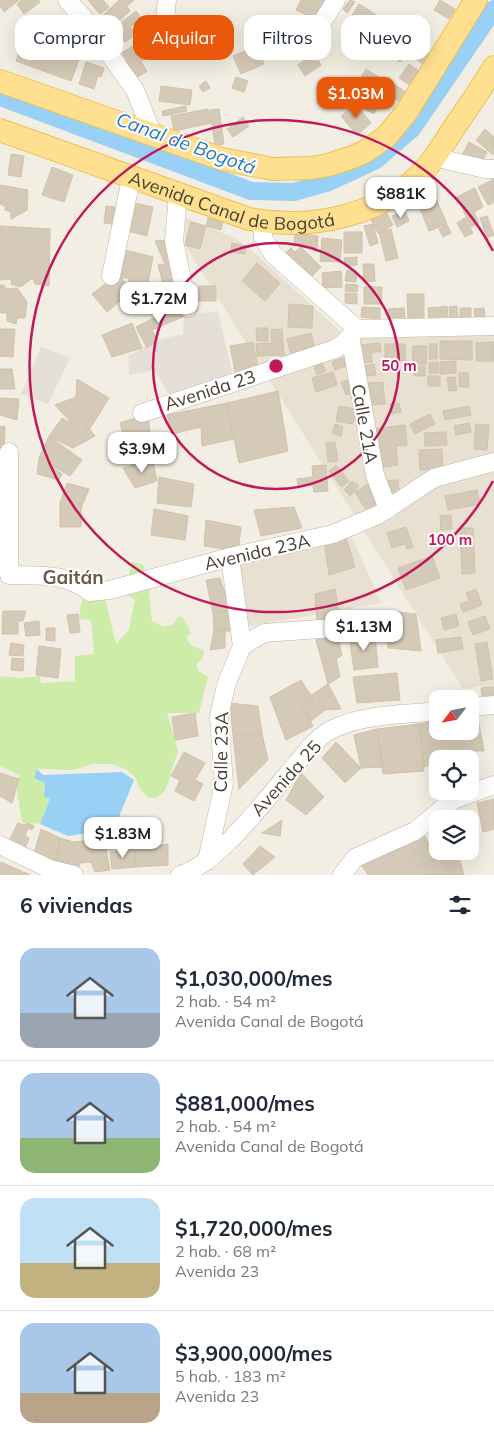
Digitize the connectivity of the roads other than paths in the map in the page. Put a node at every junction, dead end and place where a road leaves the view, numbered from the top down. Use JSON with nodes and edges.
{"nodes":[{"id":1,"x":67,"y":0,"type":"edge"},
{"id":2,"x":167,"y":0,"type":"edge"},
{"id":3,"x":336,"y":0,"type":"edge"},
{"id":4,"x":476,"y":0,"type":"edge"},
{"id":5,"x":165,"y":15,"type":"edge"},
{"id":6,"x":327,"y":15,"type":"edge"},
{"id":7,"x":494,"y":67,"type":"edge"},
{"id":8,"x":0,"y":81,"type":"edge"},
{"id":9,"x":0,"y":130,"type":"edge"},
{"id":10,"x":152,"y":133,"type":"junction"},
{"id":11,"x":434,"y":157,"type":"junction"},
{"id":12,"x":494,"y":169,"type":"edge"},
{"id":13,"x":131,"y":178,"type":"junction"},
{"id":14,"x":178,"y":195,"type":"junction"},
{"id":15,"x":262,"y":222,"type":"junction"},
{"id":16,"x":111,"y":276,"type":"dead end"},
{"id":17,"x":188,"y":308,"type":"dead end"},
{"id":18,"x":494,"y":326,"type":"edge"},
{"id":19,"x":353,"y":332,"type":"junction"},
{"id":20,"x":142,"y":413,"type":"dead end"},
{"id":21,"x":9,"y":452,"type":"dead end"},
{"id":22,"x":494,"y":462,"type":"edge"},
{"id":23,"x":388,"y":509,"type":"junction"},
{"id":24,"x":230,"y":557,"type":"junction"},
{"id":25,"x":376,"y":625,"type":"dead end"},
{"id":26,"x":242,"y":646,"type":"junction"},
{"id":27,"x":494,"y":705,"type":"edge"},
{"id":28,"x":479,"y":707,"type":"edge"},
{"id":29,"x":429,"y":712,"type":"edge"},
{"id":30,"x":494,"y":785,"type":"edge"},
{"id":31,"x":1,"y":849,"type":"edge"},
{"id":32,"x":207,"y":860,"type":"junction"},
{"id":33,"x":74,"y":875,"type":"edge"},
{"id":34,"x":180,"y":875,"type":"edge"},
{"id":35,"x":342,"y":875,"type":"edge"}],
"edges":[{"from":1,"to":10,"type":"street"},
{"from":2,"to":5,"type":"street"},
{"from":3,"to":6,"type":"street"},
{"from":4,"to":10,"type":"main road"},
{"from":7,"to":11,"type":"main road","name":"Avenida Canal de Bogotá"},
{"from":8,"to":10,"type":"main road"},
{"from":9,"to":13,"type":"main road","name":"Avenida Canal de Bogotá"},
{"from":11,"to":12,"type":"street"},
{"from":11,"to":15,"type":"main road","name":"Avenida Canal de Bogotá"},
{"from":13,"to":14,"type":"main road","name":"Avenida Canal de Bogotá"},
{"from":13,"to":16,"type":"street"},
{"from":14,"to":15,"type":"main road","name":"Avenida Canal de Bogotá"},
{"from":14,"to":17,"type":"street"},
{"from":15,"to":19,"type":"street"},
{"from":18,"to":19,"type":"street"},
{"from":19,"to":20,"type":"street","name":"Avenida 23"},
{"from":19,"to":23,"type":"street","name":"Calle 21A"},
{"from":21,"to":24,"type":"street","name":"Avenida 23A"},
{"from":22,"to":23,"type":"street","name":"Avenida 23A"},
{"from":23,"to":24,"type":"street","name":"Avenida 23A"},
{"from":24,"to":26,"type":"street","name":"Calle 23A"},
{"from":25,"to":26,"type":"street"},
{"from":26,"to":32,"type":"street","name":"Calle 23A"},
{"from":27,"to":28,"type":"street"},
{"from":29,"to":32,"type":"street","name":"Avenida 25"},
{"from":30,"to":35,"type":"street"},
{"from":31,"to":33,"type":"street"},
{"from":32,"to":34,"type":"street","name":"Avenida 25"}]}
